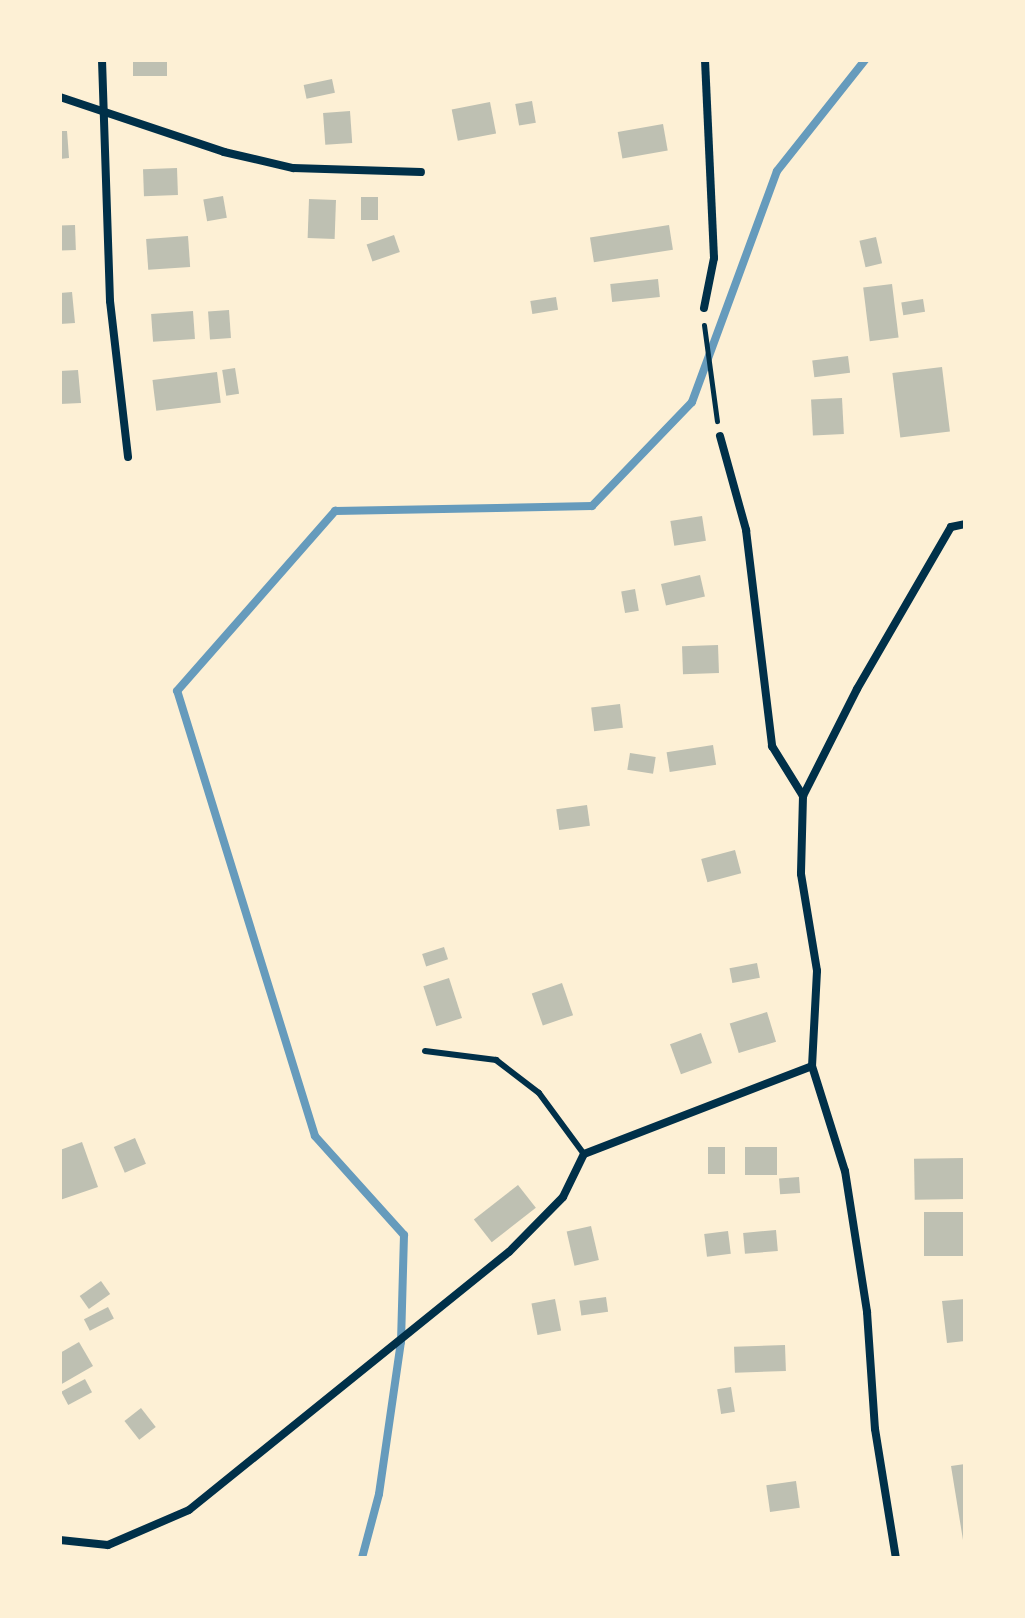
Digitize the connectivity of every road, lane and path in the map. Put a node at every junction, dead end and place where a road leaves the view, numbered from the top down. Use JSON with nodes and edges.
{"nodes":[{"id":1,"x":102,"y":60,"type":"edge"},
{"id":2,"x":705,"y":60,"type":"edge"},
{"id":3,"x":60,"y":97,"type":"edge"},
{"id":4,"x":104,"y":110,"type":"junction"},
{"id":5,"x":421,"y":172,"type":"dead end"},
{"id":6,"x":704,"y":308,"type":"joint"},
{"id":7,"x":713,"y":405,"type":"dead end"},
{"id":8,"x":720,"y":436,"type":"dead end"},
{"id":9,"x":128,"y":457,"type":"dead end"},
{"id":10,"x":965,"y":524,"type":"edge"},
{"id":11,"x":803,"y":796,"type":"junction"},
{"id":12,"x":425,"y":1051,"type":"dead end"},
{"id":13,"x":812,"y":1066,"type":"junction"},
{"id":14,"x":584,"y":1154,"type":"junction"},
{"id":15,"x":60,"y":1540,"type":"edge"},
{"id":16,"x":896,"y":1558,"type":"edge"}],
"edges":[{"from":1,"to":4,"type":"street"},
{"from":2,"to":6,"type":"street"},
{"from":3,"to":4,"type":"street"},
{"from":4,"to":5,"type":"street"},
{"from":4,"to":9,"type":"street"},
{"from":6,"to":7,"type":"path"},
{"from":8,"to":11,"type":"street"},
{"from":10,"to":11,"type":"street"},
{"from":11,"to":13,"type":"street"},
{"from":12,"to":14,"type":"lane"},
{"from":13,"to":14,"type":"street"},
{"from":13,"to":16,"type":"street"},
{"from":14,"to":15,"type":"street"}]}
